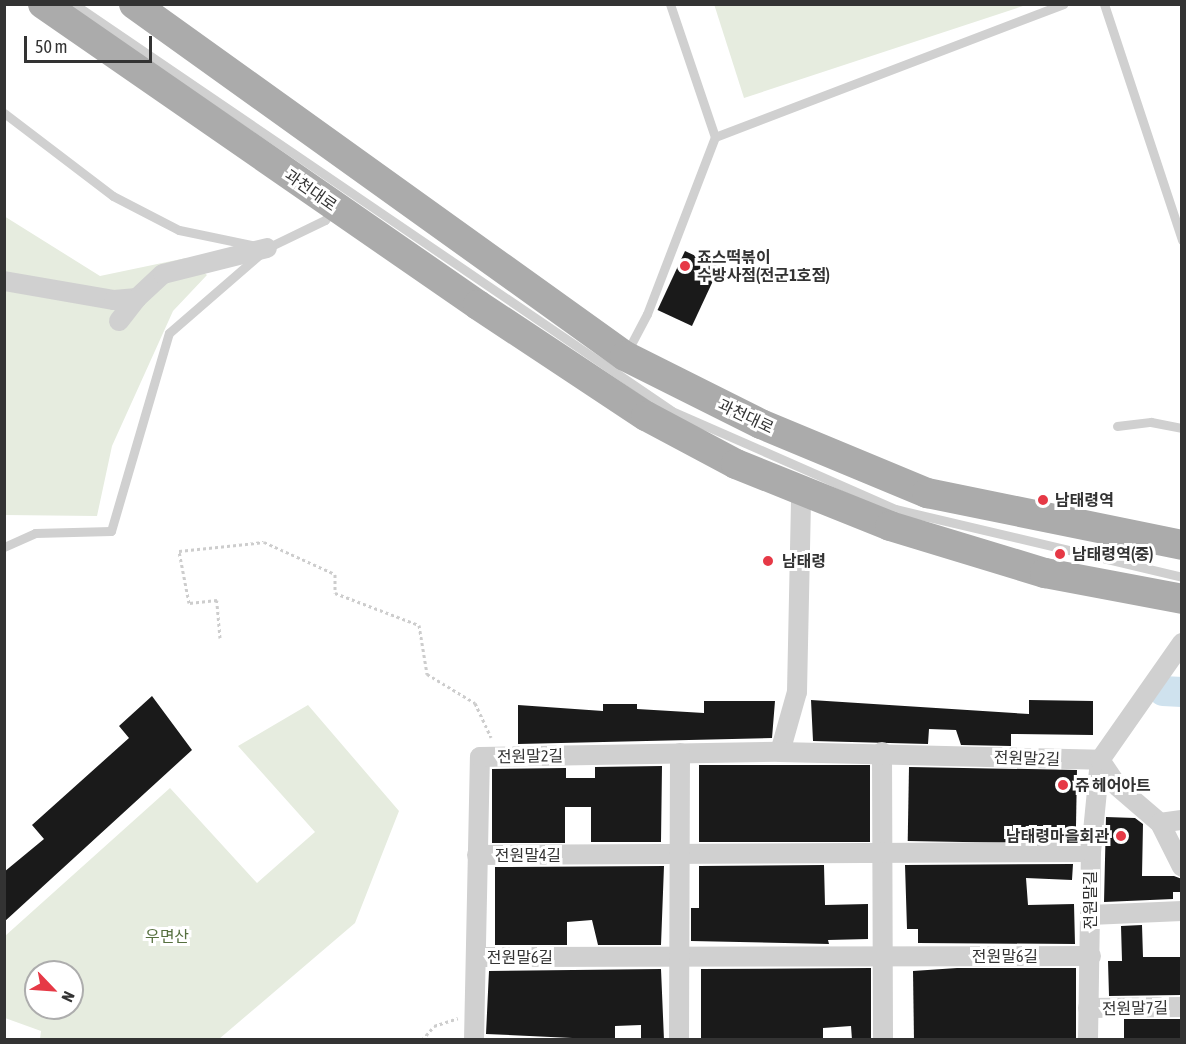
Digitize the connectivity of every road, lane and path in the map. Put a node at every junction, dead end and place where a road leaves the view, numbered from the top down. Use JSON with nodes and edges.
{"nodes":[{"id":1,"x":43,"y":4,"type":"edge"},
{"id":2,"x":74,"y":4,"type":"edge"},
{"id":3,"x":134,"y":4,"type":"edge"},
{"id":4,"x":670,"y":4,"type":"edge"},
{"id":5,"x":1063,"y":4,"type":"edge"},
{"id":6,"x":1104,"y":4,"type":"edge"},
{"id":7,"x":4,"y":113,"type":"edge"},
{"id":8,"x":715,"y":137,"type":"junction"},
{"id":9,"x":348,"y":189,"type":"junction"},
{"id":10,"x":1182,"y":240,"type":"edge"},
{"id":11,"x":267,"y":249,"type":"junction"},
{"id":12,"x":4,"y":282,"type":"edge"},
{"id":13,"x":137,"y":298,"type":"junction"},
{"id":14,"x":119,"y":321,"type":"dead end"},
{"id":15,"x":625,"y":356,"type":"junction"},
{"id":16,"x":1117,"y":426,"type":"dead end"},
{"id":17,"x":1182,"y":428,"type":"edge"},
{"id":18,"x":801,"y":493,"type":"junction"},
{"id":19,"x":1182,"y":545,"type":"edge"},
{"id":20,"x":4,"y":547,"type":"edge"},
{"id":21,"x":1182,"y":577,"type":"edge"},
{"id":22,"x":1182,"y":599,"type":"edge"},
{"id":23,"x":220,"y":638,"type":"dead end"},
{"id":24,"x":1182,"y":644,"type":"edge"},
{"id":25,"x":780,"y":752,"type":"junction"},
{"id":26,"x":882,"y":752,"type":"junction"},
{"id":27,"x":680,"y":753,"type":"junction"},
{"id":28,"x":499,"y":756,"type":"junction"},
{"id":29,"x":1100,"y":760,"type":"junction"},
{"id":30,"x":1182,"y":820,"type":"edge"},
{"id":31,"x":1160,"y":823,"type":"junction"},
{"id":32,"x":1091,"y":852,"type":"junction"},
{"id":33,"x":882,"y":854,"type":"junction"},
{"id":34,"x":477,"y":855,"type":"junction"},
{"id":35,"x":680,"y":855,"type":"junction"},
{"id":36,"x":1182,"y":867,"type":"edge"},
{"id":37,"x":1182,"y":911,"type":"edge"},
{"id":38,"x":1090,"y":915,"type":"junction"},
{"id":39,"x":883,"y":956,"type":"junction"},
{"id":40,"x":1091,"y":956,"type":"junction"},
{"id":41,"x":476,"y":957,"type":"junction"},
{"id":42,"x":680,"y":958,"type":"junction"},
{"id":43,"x":1182,"y":1007,"type":"edge"},
{"id":44,"x":1088,"y":1008,"type":"junction"},
{"id":45,"x":473,"y":1012,"type":"junction"},
{"id":46,"x":422,"y":1040,"type":"edge"},
{"id":47,"x":474,"y":1040,"type":"edge"},
{"id":48,"x":679,"y":1040,"type":"edge"},
{"id":49,"x":883,"y":1040,"type":"edge"},
{"id":50,"x":1088,"y":1040,"type":"edge"}],
"edges":[{"from":1,"to":9,"type":"main road","name":"과천대로"},
{"from":2,"to":9,"type":"lane"},
{"from":3,"to":9,"type":"main road"},
{"from":4,"to":8,"type":"lane"},
{"from":5,"to":8,"type":"lane"},
{"from":6,"to":10,"type":"lane"},
{"from":7,"to":11,"type":"lane"},
{"from":8,"to":15,"type":"lane"},
{"from":9,"to":11,"type":"lane"},
{"from":9,"to":15,"type":"main road","name":"과천대로"},
{"from":9,"to":18,"type":"main road","name":"과천대로"},
{"from":9,"to":21,"type":"lane"},
{"from":11,"to":13,"type":"street"},
{"from":11,"to":20,"type":"lane"},
{"from":12,"to":13,"type":"street"},
{"from":13,"to":14,"type":"street"},
{"from":15,"to":19,"type":"main road","name":"과천대로"},
{"from":16,"to":17,"type":"lane"},
{"from":18,"to":22,"type":"main road","name":"과천대로"},
{"from":18,"to":25,"type":"street"},
{"from":23,"to":28,"type":"path"},
{"from":24,"to":29,"type":"street","name":"전원말길"},
{"from":25,"to":26,"type":"street","name":"전원말2길"},
{"from":25,"to":27,"type":"street","name":"전원말2길"},
{"from":26,"to":29,"type":"street","name":"전원말2길"},
{"from":26,"to":33,"type":"street"},
{"from":27,"to":28,"type":"street","name":"전원말2길"},
{"from":27,"to":35,"type":"street"},
{"from":28,"to":34,"type":"street","name":"전원말2길"},
{"from":29,"to":31,"type":"street"},
{"from":29,"to":32,"type":"street","name":"전원말길"},
{"from":30,"to":31,"type":"street"},
{"from":31,"to":36,"type":"street"},
{"from":32,"to":33,"type":"street","name":"전원말4길"},
{"from":32,"to":38,"type":"street","name":"전원말길"},
{"from":33,"to":35,"type":"street","name":"전원말4길"},
{"from":33,"to":39,"type":"street"},
{"from":34,"to":35,"type":"street","name":"전원말4길"},
{"from":34,"to":41,"type":"street","name":"전원말4길"},
{"from":35,"to":42,"type":"street"},
{"from":37,"to":38,"type":"street"},
{"from":38,"to":40,"type":"street","name":"전원말길"},
{"from":39,"to":40,"type":"street","name":"전원말6길"},
{"from":39,"to":42,"type":"street","name":"전원말6길"},
{"from":39,"to":49,"type":"street"},
{"from":40,"to":44,"type":"street","name":"전원말길"},
{"from":41,"to":42,"type":"street","name":"전원말6길"},
{"from":41,"to":45,"type":"street","name":"전원말6길"},
{"from":42,"to":48,"type":"street"},
{"from":43,"to":44,"type":"street","name":"전원말7길"},
{"from":44,"to":50,"type":"street","name":"전원말길"},
{"from":45,"to":46,"type":"path"},
{"from":45,"to":47,"type":"street","name":"전원말6길"}]}
